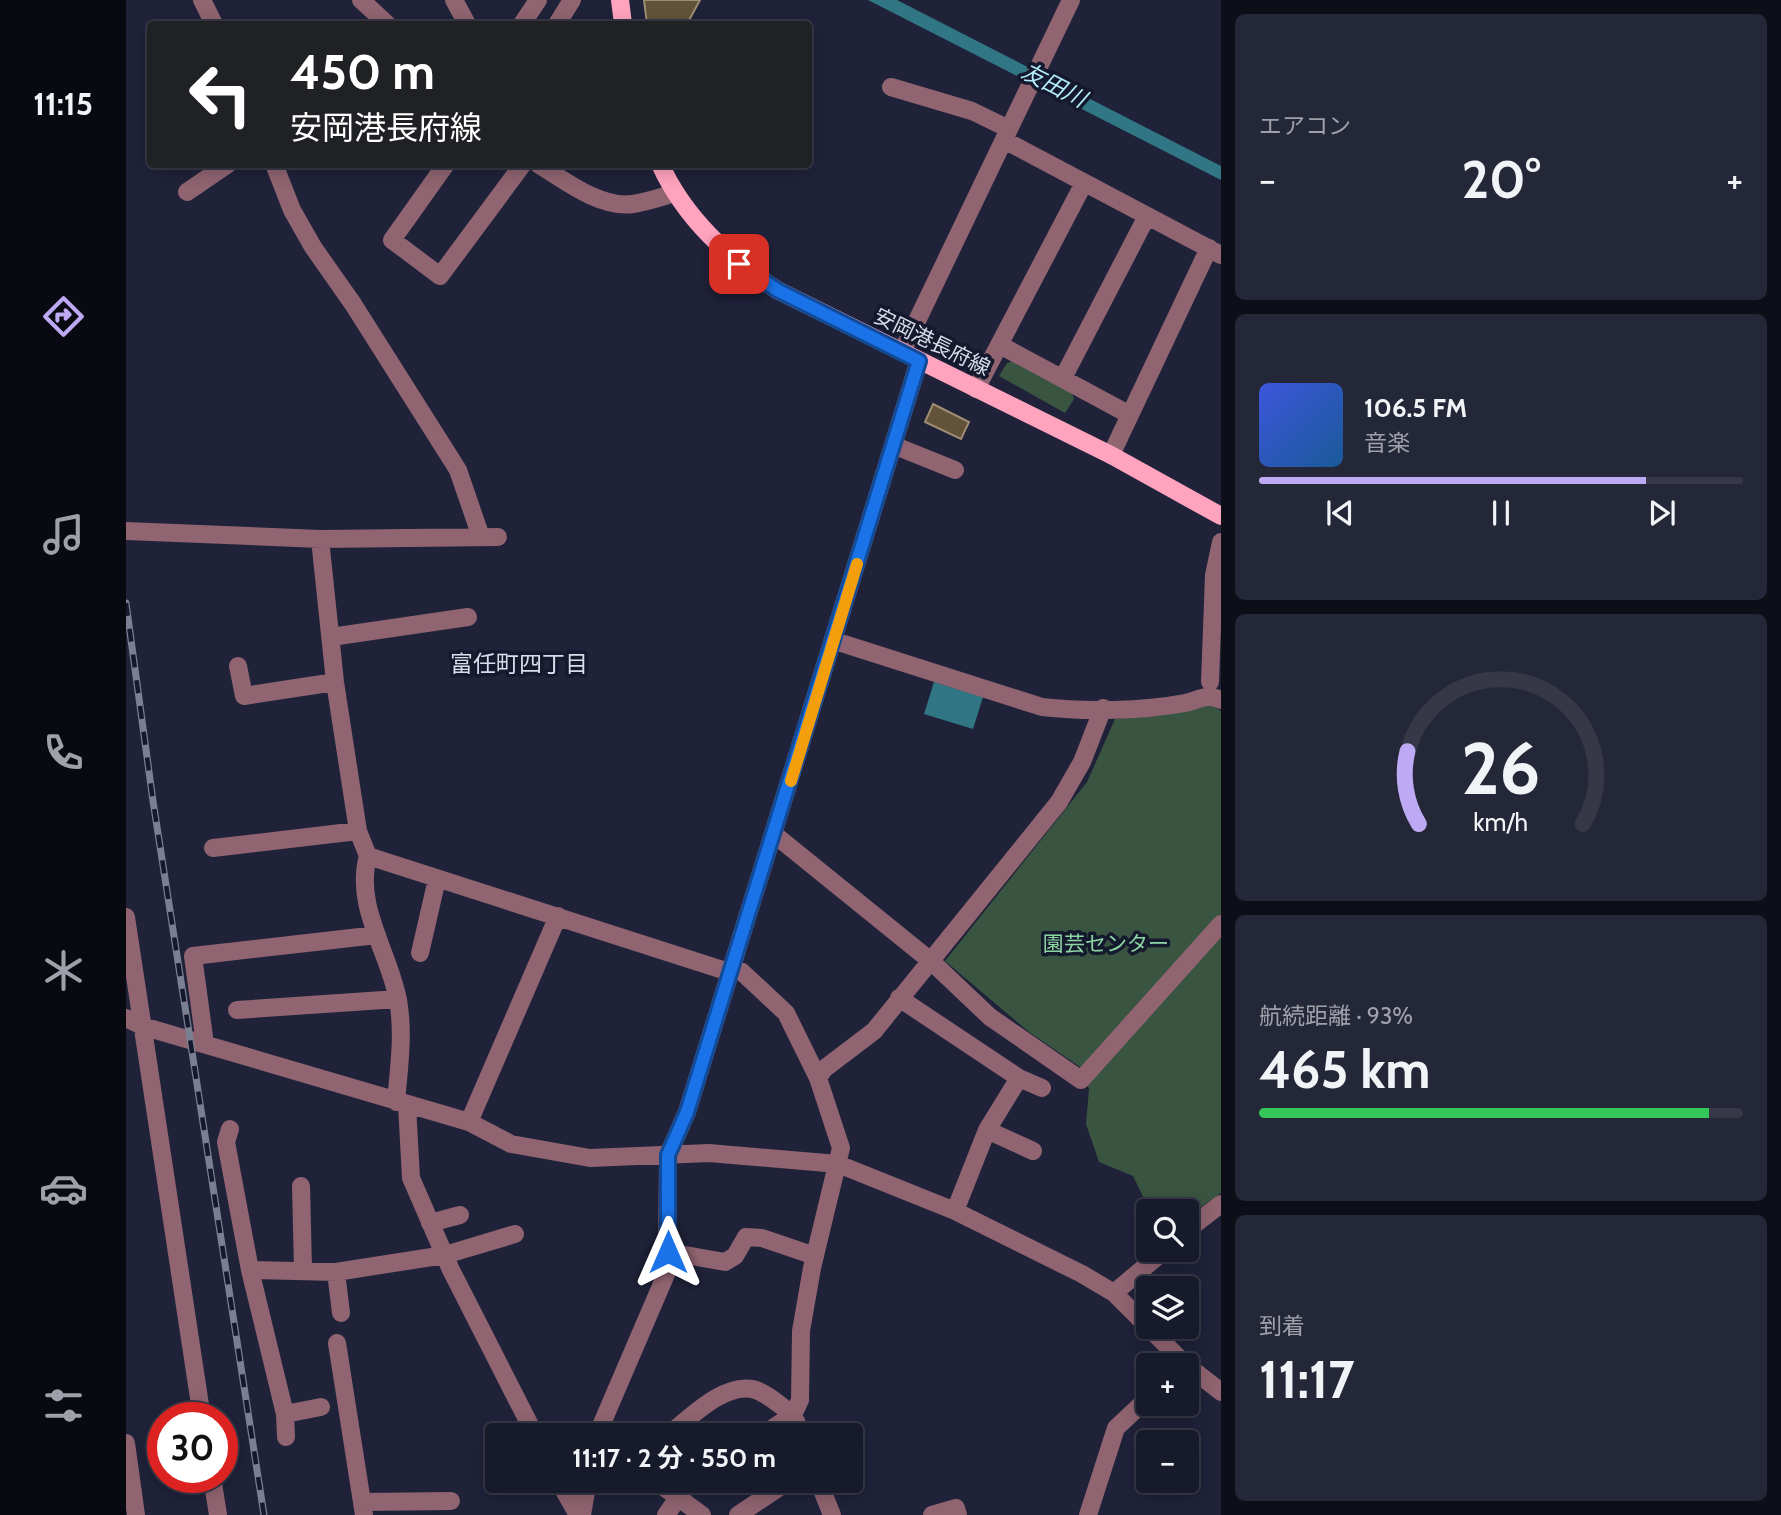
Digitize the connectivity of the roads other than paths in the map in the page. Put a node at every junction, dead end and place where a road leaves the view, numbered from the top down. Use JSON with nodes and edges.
{"nodes":[{"id":1,"x":202,"y":0,"type":"edge"},
{"id":2,"x":361,"y":0,"type":"edge"},
{"id":3,"x":454,"y":0,"type":"edge"},
{"id":4,"x":516,"y":0,"type":"edge"},
{"id":5,"x":572,"y":0,"type":"edge"},
{"id":6,"x":620,"y":0,"type":"edge"},
{"id":7,"x":1070,"y":0,"type":"edge"},
{"id":8,"x":530,"y":12,"type":"edge"},
{"id":9,"x":212,"y":21,"type":"edge"},
{"id":10,"x":384,"y":21,"type":"edge"},
{"id":11,"x":465,"y":21,"type":"edge"},
{"id":12,"x":559,"y":21,"type":"edge"},
{"id":13,"x":623,"y":21,"type":"edge"},
{"id":14,"x":891,"y":87,"type":"dead end"},
{"id":15,"x":1007,"y":135,"type":"junction"},
{"id":16,"x":222,"y":168,"type":"edge"},
{"id":17,"x":276,"y":168,"type":"edge"},
{"id":18,"x":443,"y":168,"type":"edge"},
{"id":19,"x":520,"y":168,"type":"edge"},
{"id":20,"x":545,"y":168,"type":"edge"},
{"id":21,"x":662,"y":168,"type":"edge"},
{"id":22,"x":1084,"y":183,"type":"junction"},
{"id":23,"x":187,"y":192,"type":"dead end"},
{"id":24,"x":675,"y":193,"type":"junction"},
{"id":25,"x":1147,"y":216,"type":"junction"},
{"id":26,"x":1215,"y":252,"type":"edge"},
{"id":27,"x":1000,"y":345,"type":"junction"},
{"id":28,"x":902,"y":352,"type":"junction"},
{"id":29,"x":919,"y":361,"type":"junction"},
{"id":30,"x":1063,"y":379,"type":"junction"},
{"id":31,"x":976,"y":389,"type":"junction"},
{"id":32,"x":1130,"y":415,"type":"junction"},
{"id":33,"x":893,"y":445,"type":"junction"},
{"id":34,"x":1111,"y":455,"type":"junction"},
{"id":35,"x":955,"y":470,"type":"dead end"},
{"id":36,"x":1221,"y":516,"type":"edge"},
{"id":37,"x":126,"y":531,"type":"edge"},
{"id":38,"x":320,"y":539,"type":"junction"},
{"id":39,"x":1221,"y":542,"type":"edge"},
{"id":40,"x":468,"y":617,"type":"dead end"},
{"id":41,"x":331,"y":637,"type":"junction"},
{"id":42,"x":835,"y":641,"type":"junction"},
{"id":43,"x":238,"y":666,"type":"dead end"},
{"id":44,"x":335,"y":682,"type":"junction"},
{"id":45,"x":1216,"y":690,"type":"edge"},
{"id":46,"x":1103,"y":708,"type":"junction"},
{"id":47,"x":358,"y":831,"type":"junction"},
{"id":48,"x":775,"y":835,"type":"junction"},
{"id":49,"x":213,"y":848,"type":"dead end"},
{"id":50,"x":368,"y":856,"type":"junction"},
{"id":51,"x":437,"y":879,"type":"junction"},
{"id":52,"x":558,"y":916,"type":"junction"},
{"id":53,"x":126,"y":917,"type":"edge"},
{"id":54,"x":1221,"y":925,"type":"edge"},
{"id":55,"x":377,"y":935,"type":"junction"},
{"id":56,"x":420,"y":953,"type":"dead end"},
{"id":57,"x":932,"y":962,"type":"junction"},
{"id":58,"x":730,"y":969,"type":"junction"},
{"id":59,"x":899,"y":998,"type":"junction"},
{"id":60,"x":398,"y":999,"type":"junction"},
{"id":61,"x":237,"y":1010,"type":"dead end"},
{"id":62,"x":134,"y":1022,"type":"edge"},
{"id":63,"x":205,"y":1044,"type":"junction"},
{"id":64,"x":818,"y":1078,"type":"junction"},
{"id":65,"x":1018,"y":1078,"type":"junction"},
{"id":66,"x":1042,"y":1088,"type":"dead end"},
{"id":67,"x":401,"y":1103,"type":"junction"},
{"id":68,"x":469,"y":1122,"type":"junction"},
{"id":69,"x":230,"y":1129,"type":"dead end"},
{"id":70,"x":987,"y":1130,"type":"junction"},
{"id":71,"x":1033,"y":1152,"type":"dead end"},
{"id":72,"x":668,"y":1155,"type":"junction"},
{"id":73,"x":838,"y":1164,"type":"junction"},
{"id":74,"x":301,"y":1186,"type":"dead end"},
{"id":75,"x":1221,"y":1204,"type":"edge"},
{"id":76,"x":955,"y":1211,"type":"junction"},
{"id":77,"x":460,"y":1215,"type":"dead end"},
{"id":78,"x":1199,"y":1221,"type":"edge"},
{"id":79,"x":430,"y":1223,"type":"junction"},
{"id":80,"x":515,"y":1234,"type":"dead end"},
{"id":81,"x":668,"y":1252,"type":"junction"},
{"id":82,"x":445,"y":1255,"type":"junction"},
{"id":83,"x":815,"y":1256,"type":"junction"},
{"id":84,"x":1151,"y":1262,"type":"edge"},
{"id":85,"x":303,"y":1269,"type":"junction"},
{"id":86,"x":250,"y":1270,"type":"junction"},
{"id":87,"x":336,"y":1272,"type":"junction"},
{"id":88,"x":1114,"y":1293,"type":"junction"},
{"id":89,"x":341,"y":1314,"type":"dead end"},
{"id":90,"x":341,"y":1350,"type":"dead end"},
{"id":91,"x":1172,"y":1353,"type":"edge"},
{"id":92,"x":1199,"y":1376,"type":"edge"},
{"id":93,"x":1221,"y":1392,"type":"edge"},
{"id":94,"x":199,"y":1402,"type":"edge"},
{"id":95,"x":321,"y":1408,"type":"dead end"},
{"id":96,"x":1136,"y":1409,"type":"edge"},
{"id":97,"x":285,"y":1414,"type":"junction"},
{"id":98,"x":793,"y":1415,"type":"junction"},
{"id":99,"x":529,"y":1423,"type":"edge"},
{"id":100,"x":602,"y":1423,"type":"edge"},
{"id":101,"x":684,"y":1423,"type":"edge"},
{"id":102,"x":781,"y":1423,"type":"edge"},
{"id":103,"x":797,"y":1423,"type":"edge"},
{"id":104,"x":286,"y":1437,"type":"dead end"},
{"id":105,"x":126,"y":1443,"type":"edge"},
{"id":106,"x":215,"y":1493,"type":"edge"},
{"id":107,"x":566,"y":1493,"type":"edge"},
{"id":108,"x":585,"y":1493,"type":"edge"},
{"id":109,"x":671,"y":1493,"type":"edge"},
{"id":110,"x":682,"y":1493,"type":"edge"},
{"id":111,"x":771,"y":1493,"type":"edge"},
{"id":112,"x":823,"y":1493,"type":"edge"},
{"id":113,"x":678,"y":1498,"type":"junction"},
{"id":114,"x":451,"y":1501,"type":"dead end"},
{"id":115,"x":363,"y":1508,"type":"edge"},
{"id":116,"x":136,"y":1515,"type":"edge"},
{"id":117,"x":218,"y":1515,"type":"edge"},
{"id":118,"x":580,"y":1515,"type":"edge"},
{"id":119,"x":666,"y":1515,"type":"edge"},
{"id":120,"x":702,"y":1515,"type":"edge"},
{"id":121,"x":738,"y":1515,"type":"edge"},
{"id":122,"x":832,"y":1515,"type":"edge"},
{"id":123,"x":932,"y":1515,"type":"edge"},
{"id":124,"x":958,"y":1515,"type":"edge"},
{"id":125,"x":1088,"y":1515,"type":"edge"}],
"edges":[{"from":1,"to":9,"type":"street"},
{"from":2,"to":10,"type":"street"},
{"from":3,"to":11,"type":"street"},
{"from":4,"to":8,"type":"street"},
{"from":5,"to":12,"type":"street"},
{"from":6,"to":13,"type":"main road"},
{"from":7,"to":15,"type":"street"},
{"from":14,"to":15,"type":"street"},
{"from":15,"to":22,"type":"street"},
{"from":15,"to":28,"type":"street"},
{"from":16,"to":23,"type":"street"},
{"from":17,"to":38,"type":"street"},
{"from":18,"to":19,"type":"street"},
{"from":20,"to":24,"type":"street"},
{"from":21,"to":24,"type":"main road","name":"安岡港長府線"},
{"from":22,"to":25,"type":"street"},
{"from":22,"to":27,"type":"street"},
{"from":24,"to":28,"type":"main road","name":"安岡港長府線"},
{"from":25,"to":26,"type":"street"},
{"from":25,"to":30,"type":"street"},
{"from":26,"to":32,"type":"street"},
{"from":27,"to":30,"type":"street"},
{"from":27,"to":31,"type":"street"},
{"from":28,"to":29,"type":"main road","name":"安岡港長府線"},
{"from":29,"to":31,"type":"main road","name":"安岡港長府線"},
{"from":29,"to":33,"type":"street"},
{"from":30,"to":32,"type":"street"},
{"from":31,"to":34,"type":"main road","name":"安岡港長府線"},
{"from":32,"to":34,"type":"street"},
{"from":33,"to":35,"type":"street"},
{"from":33,"to":42,"type":"street"},
{"from":34,"to":36,"type":"main road","name":"安岡港長府線"},
{"from":37,"to":38,"type":"street"},
{"from":38,"to":41,"type":"street"},
{"from":39,"to":45,"type":"street"},
{"from":40,"to":41,"type":"street"},
{"from":41,"to":44,"type":"street"},
{"from":42,"to":46,"type":"street"},
{"from":42,"to":48,"type":"street"},
{"from":43,"to":44,"type":"street"},
{"from":44,"to":47,"type":"street"},
{"from":45,"to":46,"type":"street"},
{"from":46,"to":57,"type":"street"},
{"from":47,"to":49,"type":"street"},
{"from":47,"to":50,"type":"street"},
{"from":48,"to":57,"type":"street"},
{"from":48,"to":58,"type":"street"},
{"from":50,"to":51,"type":"street"},
{"from":50,"to":55,"type":"street"},
{"from":51,"to":52,"type":"street"},
{"from":51,"to":56,"type":"street"},
{"from":52,"to":58,"type":"street"},
{"from":52,"to":68,"type":"street"},
{"from":53,"to":62,"type":"street"},
{"from":54,"to":57,"type":"street"},
{"from":55,"to":60,"type":"street"},
{"from":55,"to":63,"type":"street"},
{"from":57,"to":59,"type":"street"},
{"from":58,"to":64,"type":"street"},
{"from":58,"to":72,"type":"street"},
{"from":59,"to":64,"type":"street"},
{"from":59,"to":65,"type":"street"},
{"from":60,"to":61,"type":"street"},
{"from":60,"to":67,"type":"street"},
{"from":62,"to":63,"type":"street"},
{"from":62,"to":94,"type":"street"},
{"from":63,"to":67,"type":"street"},
{"from":64,"to":73,"type":"street"},
{"from":65,"to":66,"type":"street"},
{"from":65,"to":70,"type":"street"},
{"from":67,"to":68,"type":"street"},
{"from":67,"to":79,"type":"street"},
{"from":68,"to":72,"type":"street"},
{"from":69,"to":86,"type":"street"},
{"from":70,"to":71,"type":"street"},
{"from":70,"to":76,"type":"street"},
{"from":72,"to":73,"type":"street"},
{"from":72,"to":81,"type":"street"},
{"from":73,"to":76,"type":"street"},
{"from":73,"to":83,"type":"street"},
{"from":74,"to":85,"type":"street"},
{"from":75,"to":78,"type":"street"},
{"from":76,"to":88,"type":"street"},
{"from":77,"to":79,"type":"street"},
{"from":79,"to":82,"type":"street"},
{"from":80,"to":82,"type":"street"},
{"from":81,"to":83,"type":"street"},
{"from":81,"to":100,"type":"street"},
{"from":82,"to":87,"type":"street"},
{"from":82,"to":99,"type":"street"},
{"from":83,"to":98,"type":"street"},
{"from":84,"to":88,"type":"street"},
{"from":85,"to":86,"type":"street"},
{"from":85,"to":87,"type":"street"},
{"from":86,"to":97,"type":"street"},
{"from":87,"to":89,"type":"street"},
{"from":88,"to":91,"type":"street"},
{"from":90,"to":115,"type":"street"},
{"from":92,"to":93,"type":"street"},
{"from":95,"to":97,"type":"street"},
{"from":96,"to":125,"type":"street"},
{"from":97,"to":104,"type":"street"},
{"from":98,"to":101,"type":"street"},
{"from":98,"to":102,"type":"street"},
{"from":98,"to":103,"type":"street"},
{"from":105,"to":116,"type":"street"},
{"from":106,"to":117,"type":"street"},
{"from":107,"to":118,"type":"street"},
{"from":108,"to":118,"type":"street"},
{"from":109,"to":113,"type":"street"},
{"from":110,"to":113,"type":"street"},
{"from":111,"to":121,"type":"street"},
{"from":112,"to":122,"type":"street"},
{"from":113,"to":119,"type":"street"},
{"from":113,"to":120,"type":"street"},
{"from":114,"to":115,"type":"street"},
{"from":123,"to":124,"type":"street"}]}
